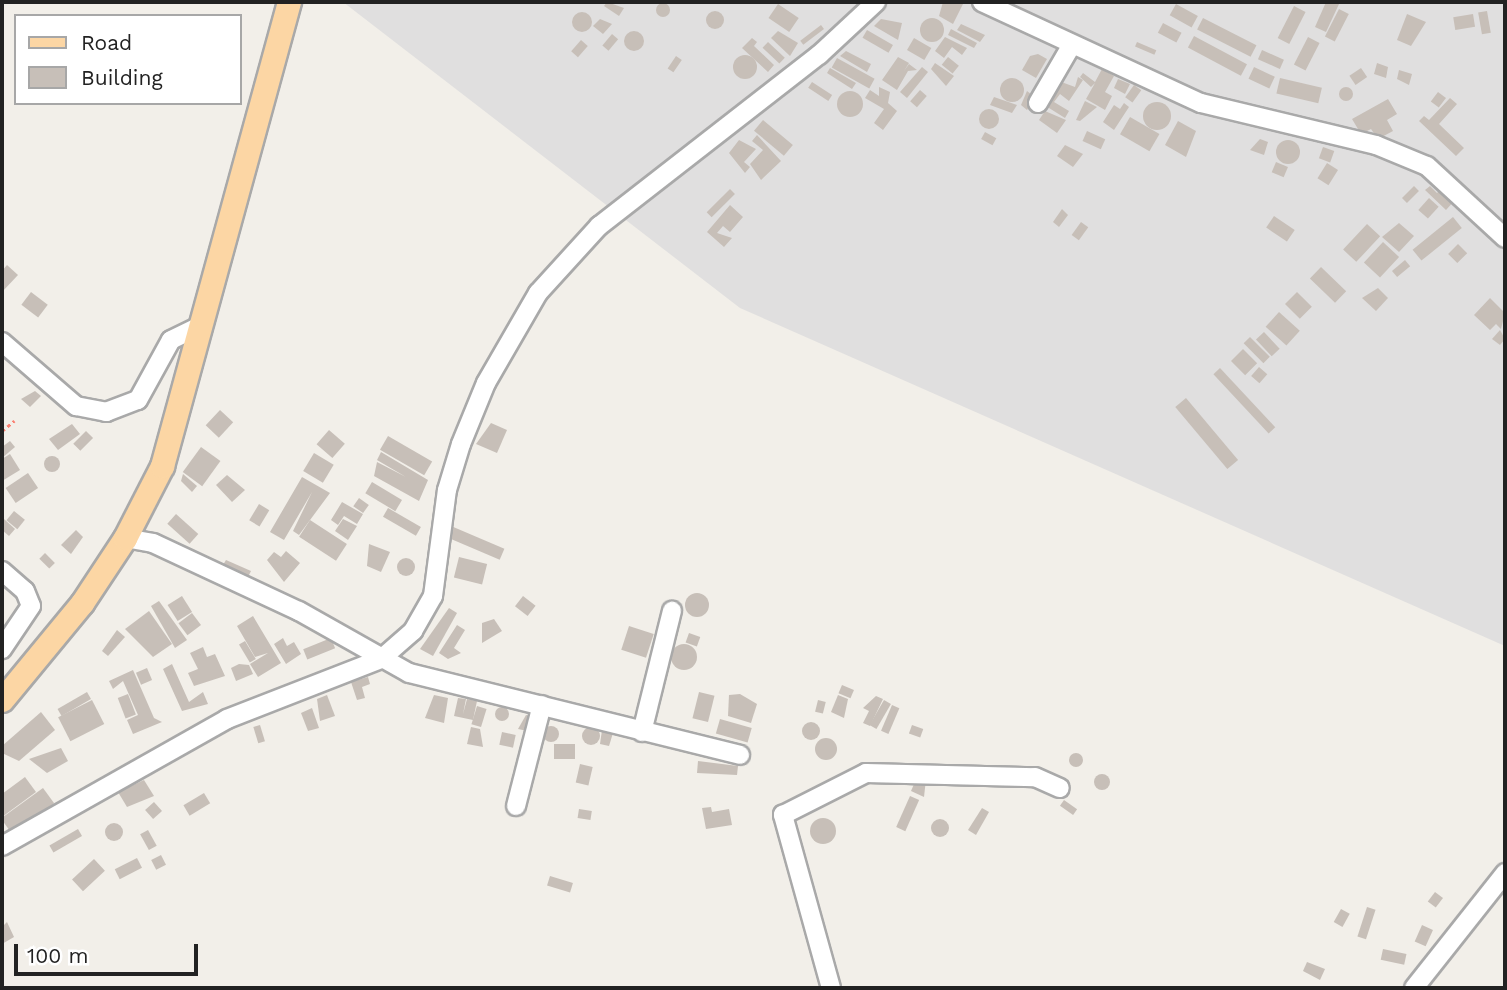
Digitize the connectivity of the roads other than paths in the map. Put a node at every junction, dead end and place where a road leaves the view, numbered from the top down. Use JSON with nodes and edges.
{"nodes":[{"id":1,"x":289,"y":2,"type":"edge"},
{"id":2,"x":876,"y":2,"type":"edge"},
{"id":3,"x":982,"y":2,"type":"edge"},
{"id":4,"x":1071,"y":46,"type":"junction"},
{"id":5,"x":1038,"y":103,"type":"dead end"},
{"id":6,"x":1505,"y":237,"type":"edge"},
{"id":7,"x":200,"y":326,"type":"junction"},
{"id":8,"x":2,"y":342,"type":"edge"},
{"id":9,"x":125,"y":538,"type":"junction"},
{"id":10,"x":2,"y":571,"type":"edge"},
{"id":11,"x":672,"y":611,"type":"dead end"},
{"id":12,"x":2,"y":649,"type":"edge"},
{"id":13,"x":381,"y":659,"type":"junction"},
{"id":14,"x":2,"y":700,"type":"edge"},
{"id":15,"x":542,"y":705,"type":"junction"},
{"id":16,"x":642,"y":732,"type":"junction"},
{"id":17,"x":740,"y":755,"type":"dead end"},
{"id":18,"x":1060,"y":788,"type":"dead end"},
{"id":19,"x":516,"y":806,"type":"dead end"},
{"id":20,"x":2,"y":846,"type":"edge"},
{"id":21,"x":1505,"y":873,"type":"edge"},
{"id":22,"x":831,"y":988,"type":"edge"},
{"id":23,"x":1414,"y":988,"type":"edge"}],
"edges":[{"from":1,"to":7,"type":"main road"},
{"from":2,"to":13,"type":"street"},
{"from":3,"to":4,"type":"street"},
{"from":4,"to":5,"type":"street"},
{"from":4,"to":6,"type":"street"},
{"from":7,"to":8,"type":"street"},
{"from":7,"to":9,"type":"main road"},
{"from":9,"to":13,"type":"street"},
{"from":9,"to":14,"type":"main road"},
{"from":10,"to":12,"type":"street"},
{"from":11,"to":16,"type":"street"},
{"from":13,"to":15,"type":"street"},
{"from":13,"to":20,"type":"street"},
{"from":15,"to":16,"type":"street"},
{"from":15,"to":19,"type":"street"},
{"from":16,"to":17,"type":"street"},
{"from":18,"to":22,"type":"street"},
{"from":21,"to":23,"type":"street"}]}
